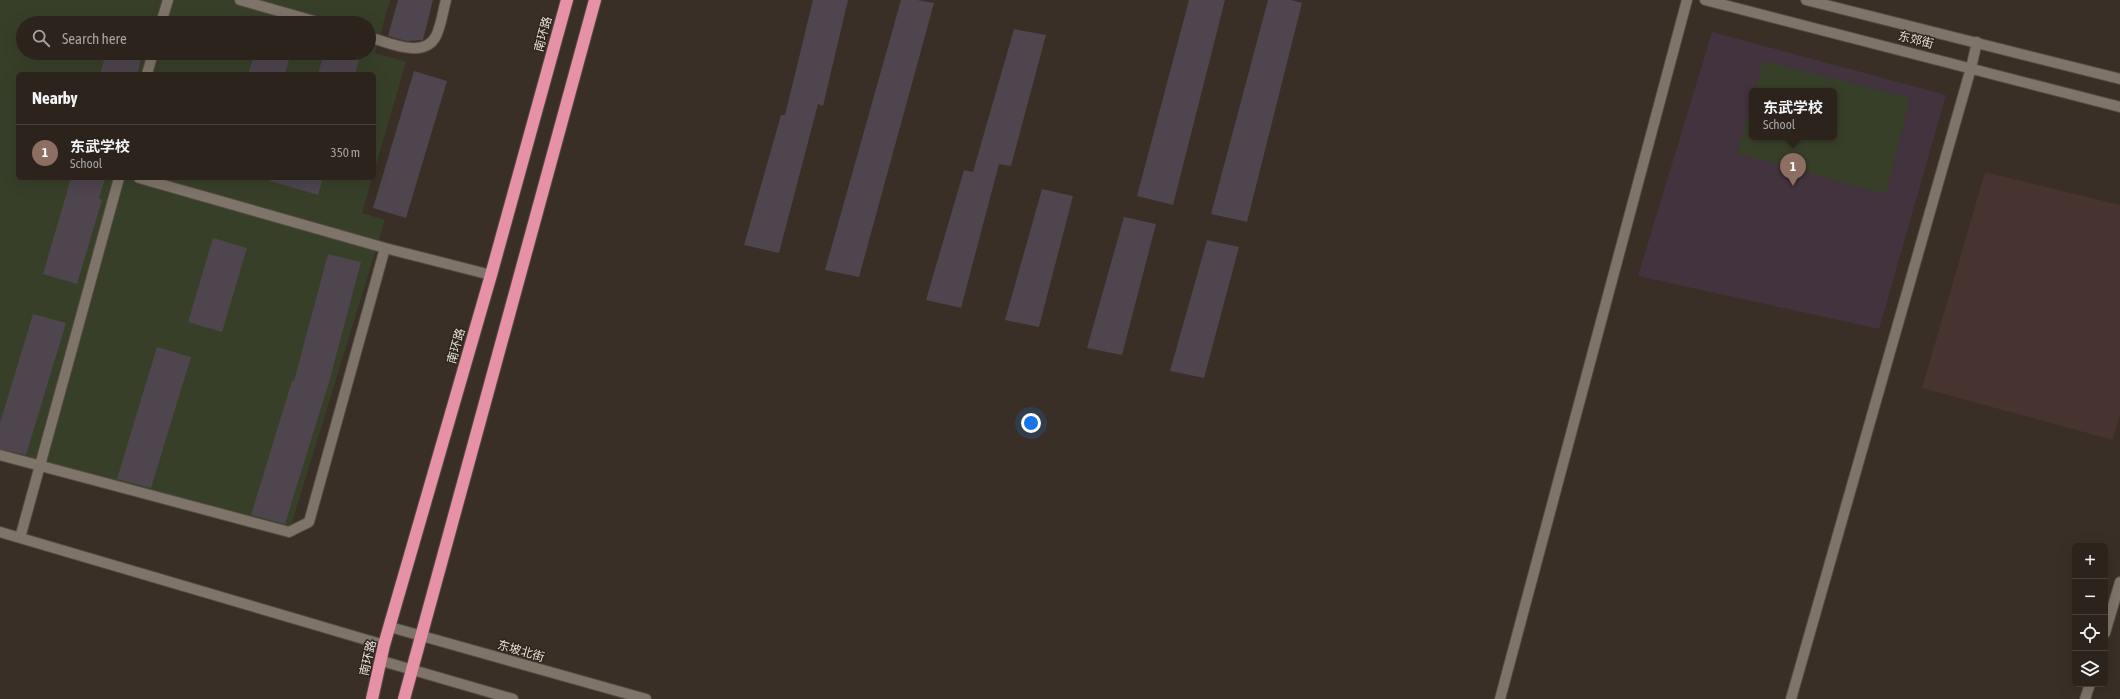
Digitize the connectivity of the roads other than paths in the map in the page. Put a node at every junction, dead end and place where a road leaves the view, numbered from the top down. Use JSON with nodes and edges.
{"nodes":[{"id":1,"x":168,"y":0,"type":"edge"},
{"id":2,"x":240,"y":0,"type":"edge"},
{"id":3,"x":446,"y":0,"type":"edge"},
{"id":4,"x":567,"y":0,"type":"edge"},
{"id":5,"x":595,"y":0,"type":"edge"},
{"id":6,"x":1687,"y":0,"type":"edge"},
{"id":7,"x":1705,"y":0,"type":"edge"},
{"id":8,"x":1806,"y":0,"type":"edge"},
{"id":9,"x":163,"y":16,"type":"edge"},
{"id":10,"x":296,"y":16,"type":"edge"},
{"id":11,"x":376,"y":39,"type":"edge"},
{"id":12,"x":1977,"y":42,"type":"junction"},
{"id":13,"x":151,"y":60,"type":"edge"},
{"id":14,"x":1971,"y":68,"type":"junction"},
{"id":15,"x":148,"y":72,"type":"edge"},
{"id":16,"x":2120,"y":79,"type":"edge"},
{"id":17,"x":2120,"y":107,"type":"edge"},
{"id":18,"x":118,"y":180,"type":"edge"},
{"id":19,"x":146,"y":180,"type":"edge"},
{"id":20,"x":385,"y":248,"type":"junction"},
{"id":21,"x":491,"y":276,"type":"junction"},
{"id":22,"x":0,"y":455,"type":"edge"},
{"id":23,"x":40,"y":466,"type":"junction"},
{"id":24,"x":0,"y":532,"type":"edge"},
{"id":25,"x":20,"y":538,"type":"junction"},
{"id":26,"x":2120,"y":582,"type":"edge"},
{"id":27,"x":2108,"y":623,"type":"edge"},
{"id":28,"x":390,"y":627,"type":"junction"},
{"id":29,"x":420,"y":636,"type":"junction"},
{"id":30,"x":384,"y":645,"type":"junction"},
{"id":31,"x":382,"y":661,"type":"junction"},
{"id":32,"x":412,"y":670,"type":"junction"},
{"id":33,"x":2089,"y":687,"type":"edge"},
{"id":34,"x":372,"y":699,"type":"edge"},
{"id":35,"x":404,"y":699,"type":"edge"},
{"id":36,"x":513,"y":699,"type":"edge"},
{"id":37,"x":646,"y":699,"type":"edge"},
{"id":38,"x":1500,"y":699,"type":"edge"},
{"id":39,"x":1791,"y":699,"type":"edge"},
{"id":40,"x":2085,"y":699,"type":"edge"}],
"edges":[{"from":1,"to":9,"type":"street"},
{"from":2,"to":10,"type":"street"},
{"from":3,"to":11,"type":"street"},
{"from":4,"to":21,"type":"highway","name":"南环路"},
{"from":5,"to":29,"type":"highway"},
{"from":6,"to":38,"type":"street"},
{"from":7,"to":14,"type":"street","name":"东郊街"},
{"from":8,"to":12,"type":"street","name":"东郊街"},
{"from":12,"to":14,"type":"street"},
{"from":12,"to":16,"type":"street","name":"东郊街"},
{"from":13,"to":15,"type":"street"},
{"from":14,"to":17,"type":"street","name":"东郊街"},
{"from":14,"to":39,"type":"street"},
{"from":18,"to":23,"type":"street"},
{"from":19,"to":20,"type":"street"},
{"from":20,"to":21,"type":"street"},
{"from":20,"to":23,"type":"street"},
{"from":21,"to":28,"type":"highway","name":"南环路"},
{"from":22,"to":23,"type":"street"},
{"from":23,"to":25,"type":"street"},
{"from":24,"to":25,"type":"street"},
{"from":25,"to":30,"type":"street"},
{"from":26,"to":27,"type":"street"},
{"from":28,"to":29,"type":"street","name":"东坡北街"},
{"from":28,"to":30,"type":"highway","name":"南环路"},
{"from":29,"to":32,"type":"highway"},
{"from":29,"to":37,"type":"street","name":"东坡北街"},
{"from":30,"to":31,"type":"highway","name":"南环路"},
{"from":31,"to":32,"type":"street"},
{"from":31,"to":34,"type":"highway","name":"南环路"},
{"from":32,"to":35,"type":"highway"},
{"from":32,"to":36,"type":"street"},
{"from":33,"to":40,"type":"street"}]}
